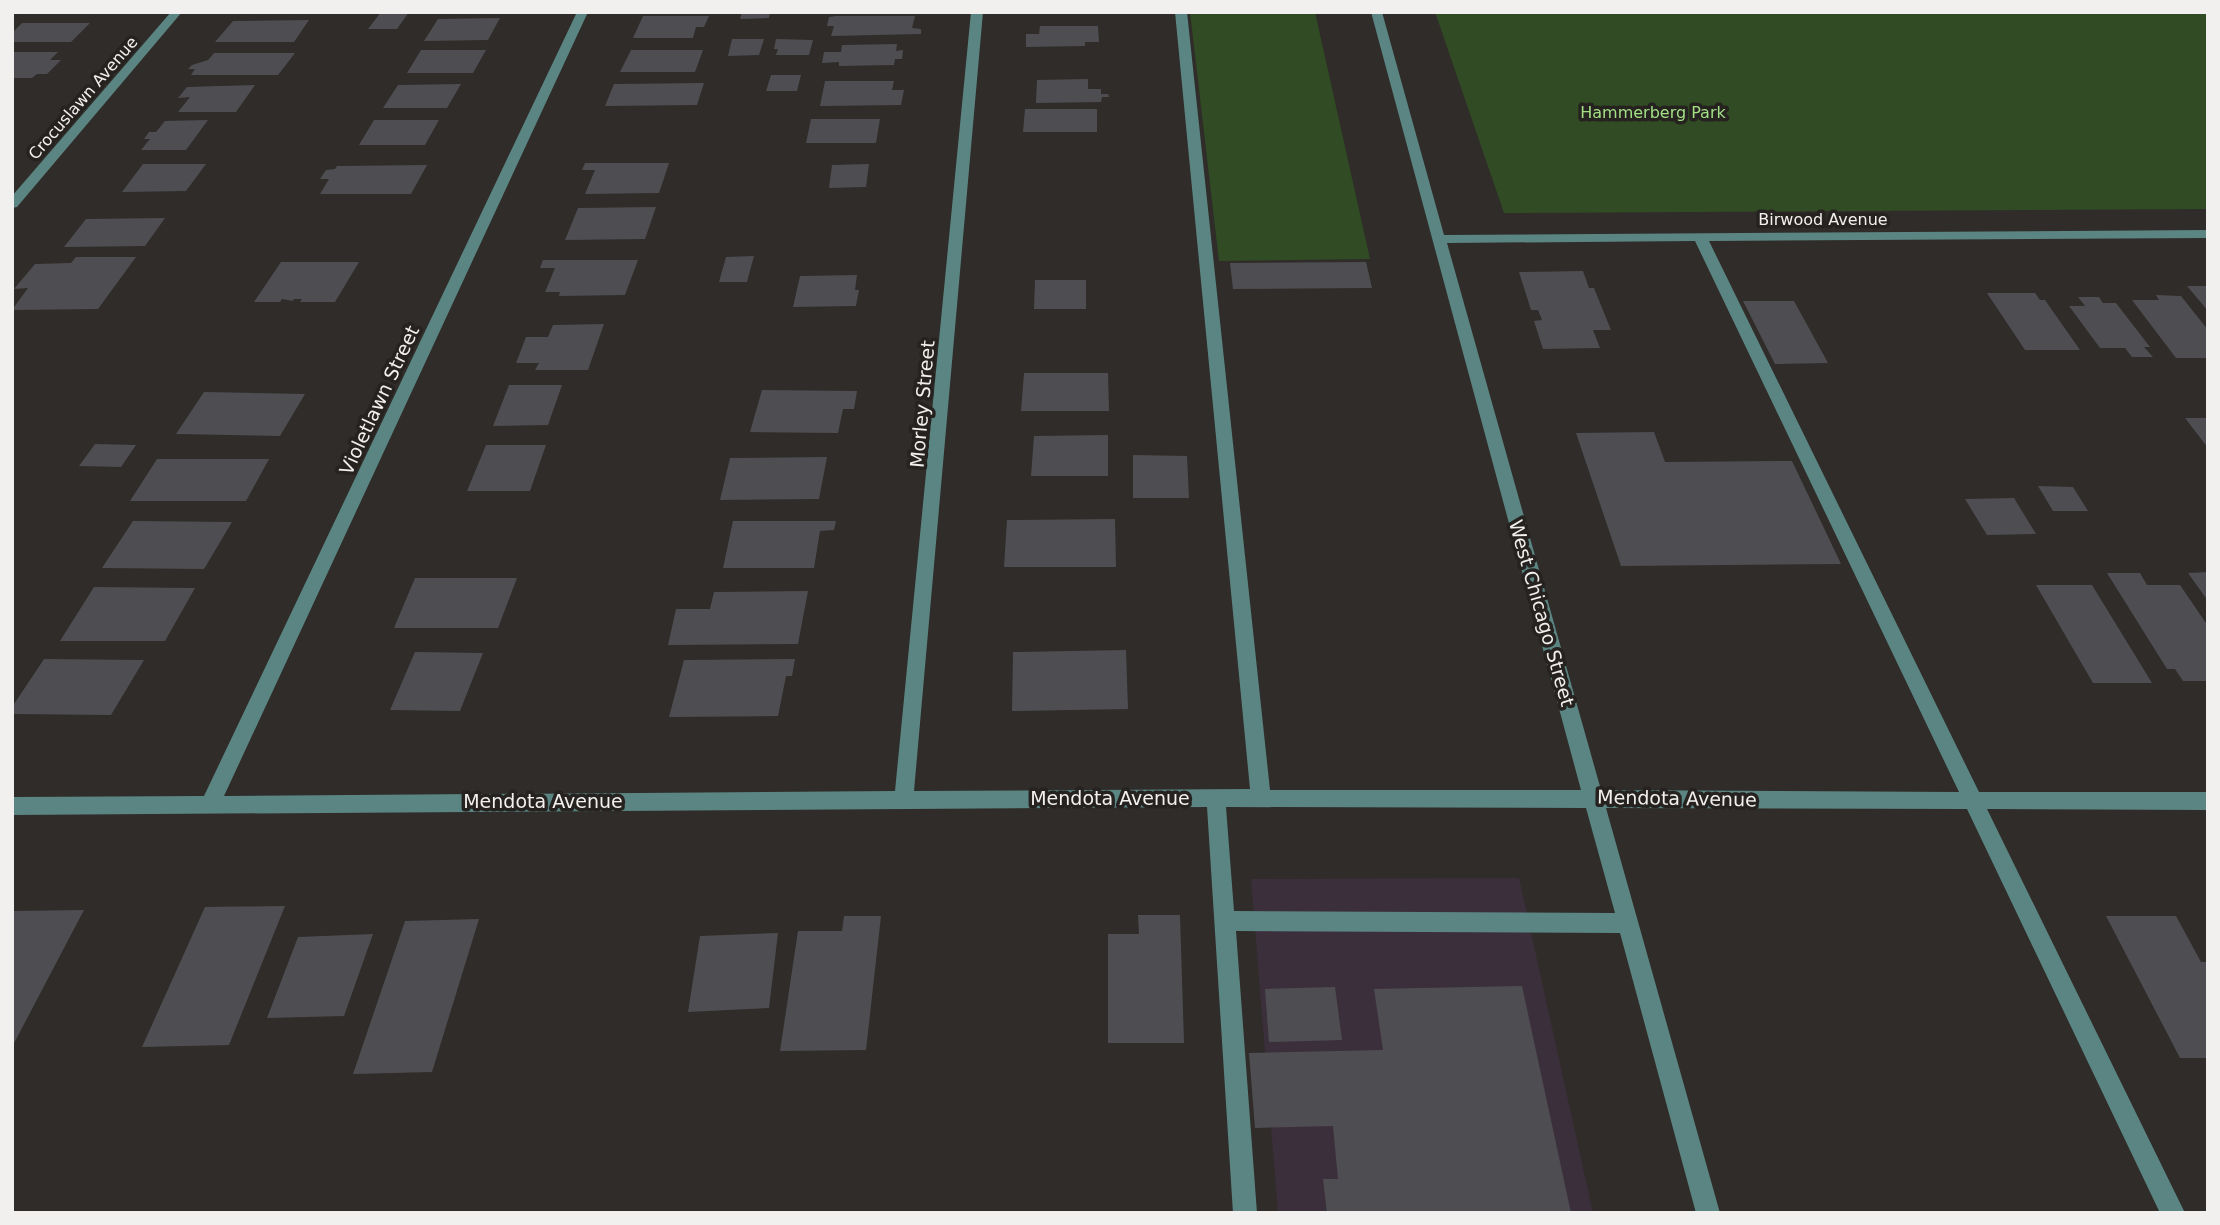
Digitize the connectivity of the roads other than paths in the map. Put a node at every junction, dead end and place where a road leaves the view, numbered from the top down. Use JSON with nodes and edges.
{"nodes":[{"id":1,"x":177,"y":12,"type":"edge"},
{"id":2,"x":583,"y":12,"type":"edge"},
{"id":3,"x":977,"y":12,"type":"edge"},
{"id":4,"x":1181,"y":12,"type":"edge"},
{"id":5,"x":1376,"y":12,"type":"edge"},
{"id":6,"x":12,"y":204,"type":"edge"},
{"id":7,"x":2208,"y":234,"type":"edge"},
{"id":8,"x":1700,"y":237,"type":"junction"},
{"id":9,"x":1439,"y":239,"type":"junction"},
{"id":10,"x":1594,"y":797,"type":"junction"},
{"id":11,"x":1216,"y":798,"type":"junction"},
{"id":12,"x":1261,"y":798,"type":"junction"},
{"id":13,"x":905,"y":799,"type":"junction"},
{"id":14,"x":2208,"y":801,"type":"edge"},
{"id":15,"x":1976,"y":802,"type":"junction"},
{"id":16,"x":211,"y":803,"type":"junction"},
{"id":17,"x":12,"y":806,"type":"edge"},
{"id":18,"x":1224,"y":921,"type":"junction"},
{"id":19,"x":1626,"y":923,"type":"junction"},
{"id":20,"x":1245,"y":1213,"type":"edge"},
{"id":21,"x":1708,"y":1213,"type":"edge"},
{"id":22,"x":2173,"y":1213,"type":"edge"}],
"edges":[{"from":1,"to":6,"type":"street","name":"Crocuslawn Avenue"},
{"from":2,"to":16,"type":"street","name":"Violetlawn Street"},
{"from":3,"to":13,"type":"street","name":"Morley Street"},
{"from":4,"to":12,"type":"street"},
{"from":5,"to":9,"type":"street","name":"West Chicago Street"},
{"from":7,"to":8,"type":"street","name":"Birwood Avenue"},
{"from":8,"to":9,"type":"street","name":"Birwood Avenue"},
{"from":8,"to":15,"type":"street"},
{"from":9,"to":10,"type":"street","name":"West Chicago Street"},
{"from":10,"to":12,"type":"street","name":"Mendota Avenue"},
{"from":10,"to":15,"type":"street","name":"Mendota Avenue"},
{"from":10,"to":19,"type":"street","name":"West Chicago Street"},
{"from":11,"to":12,"type":"street","name":"Mendota Avenue"},
{"from":11,"to":13,"type":"street","name":"Mendota Avenue"},
{"from":11,"to":18,"type":"street"},
{"from":13,"to":16,"type":"street","name":"Mendota Avenue"},
{"from":14,"to":15,"type":"street","name":"Mendota Avenue"},
{"from":15,"to":22,"type":"street"},
{"from":16,"to":17,"type":"street","name":"Mendota Avenue"},
{"from":18,"to":19,"type":"street"},
{"from":18,"to":20,"type":"street"},
{"from":19,"to":21,"type":"street","name":"West Chicago Street"}]}
